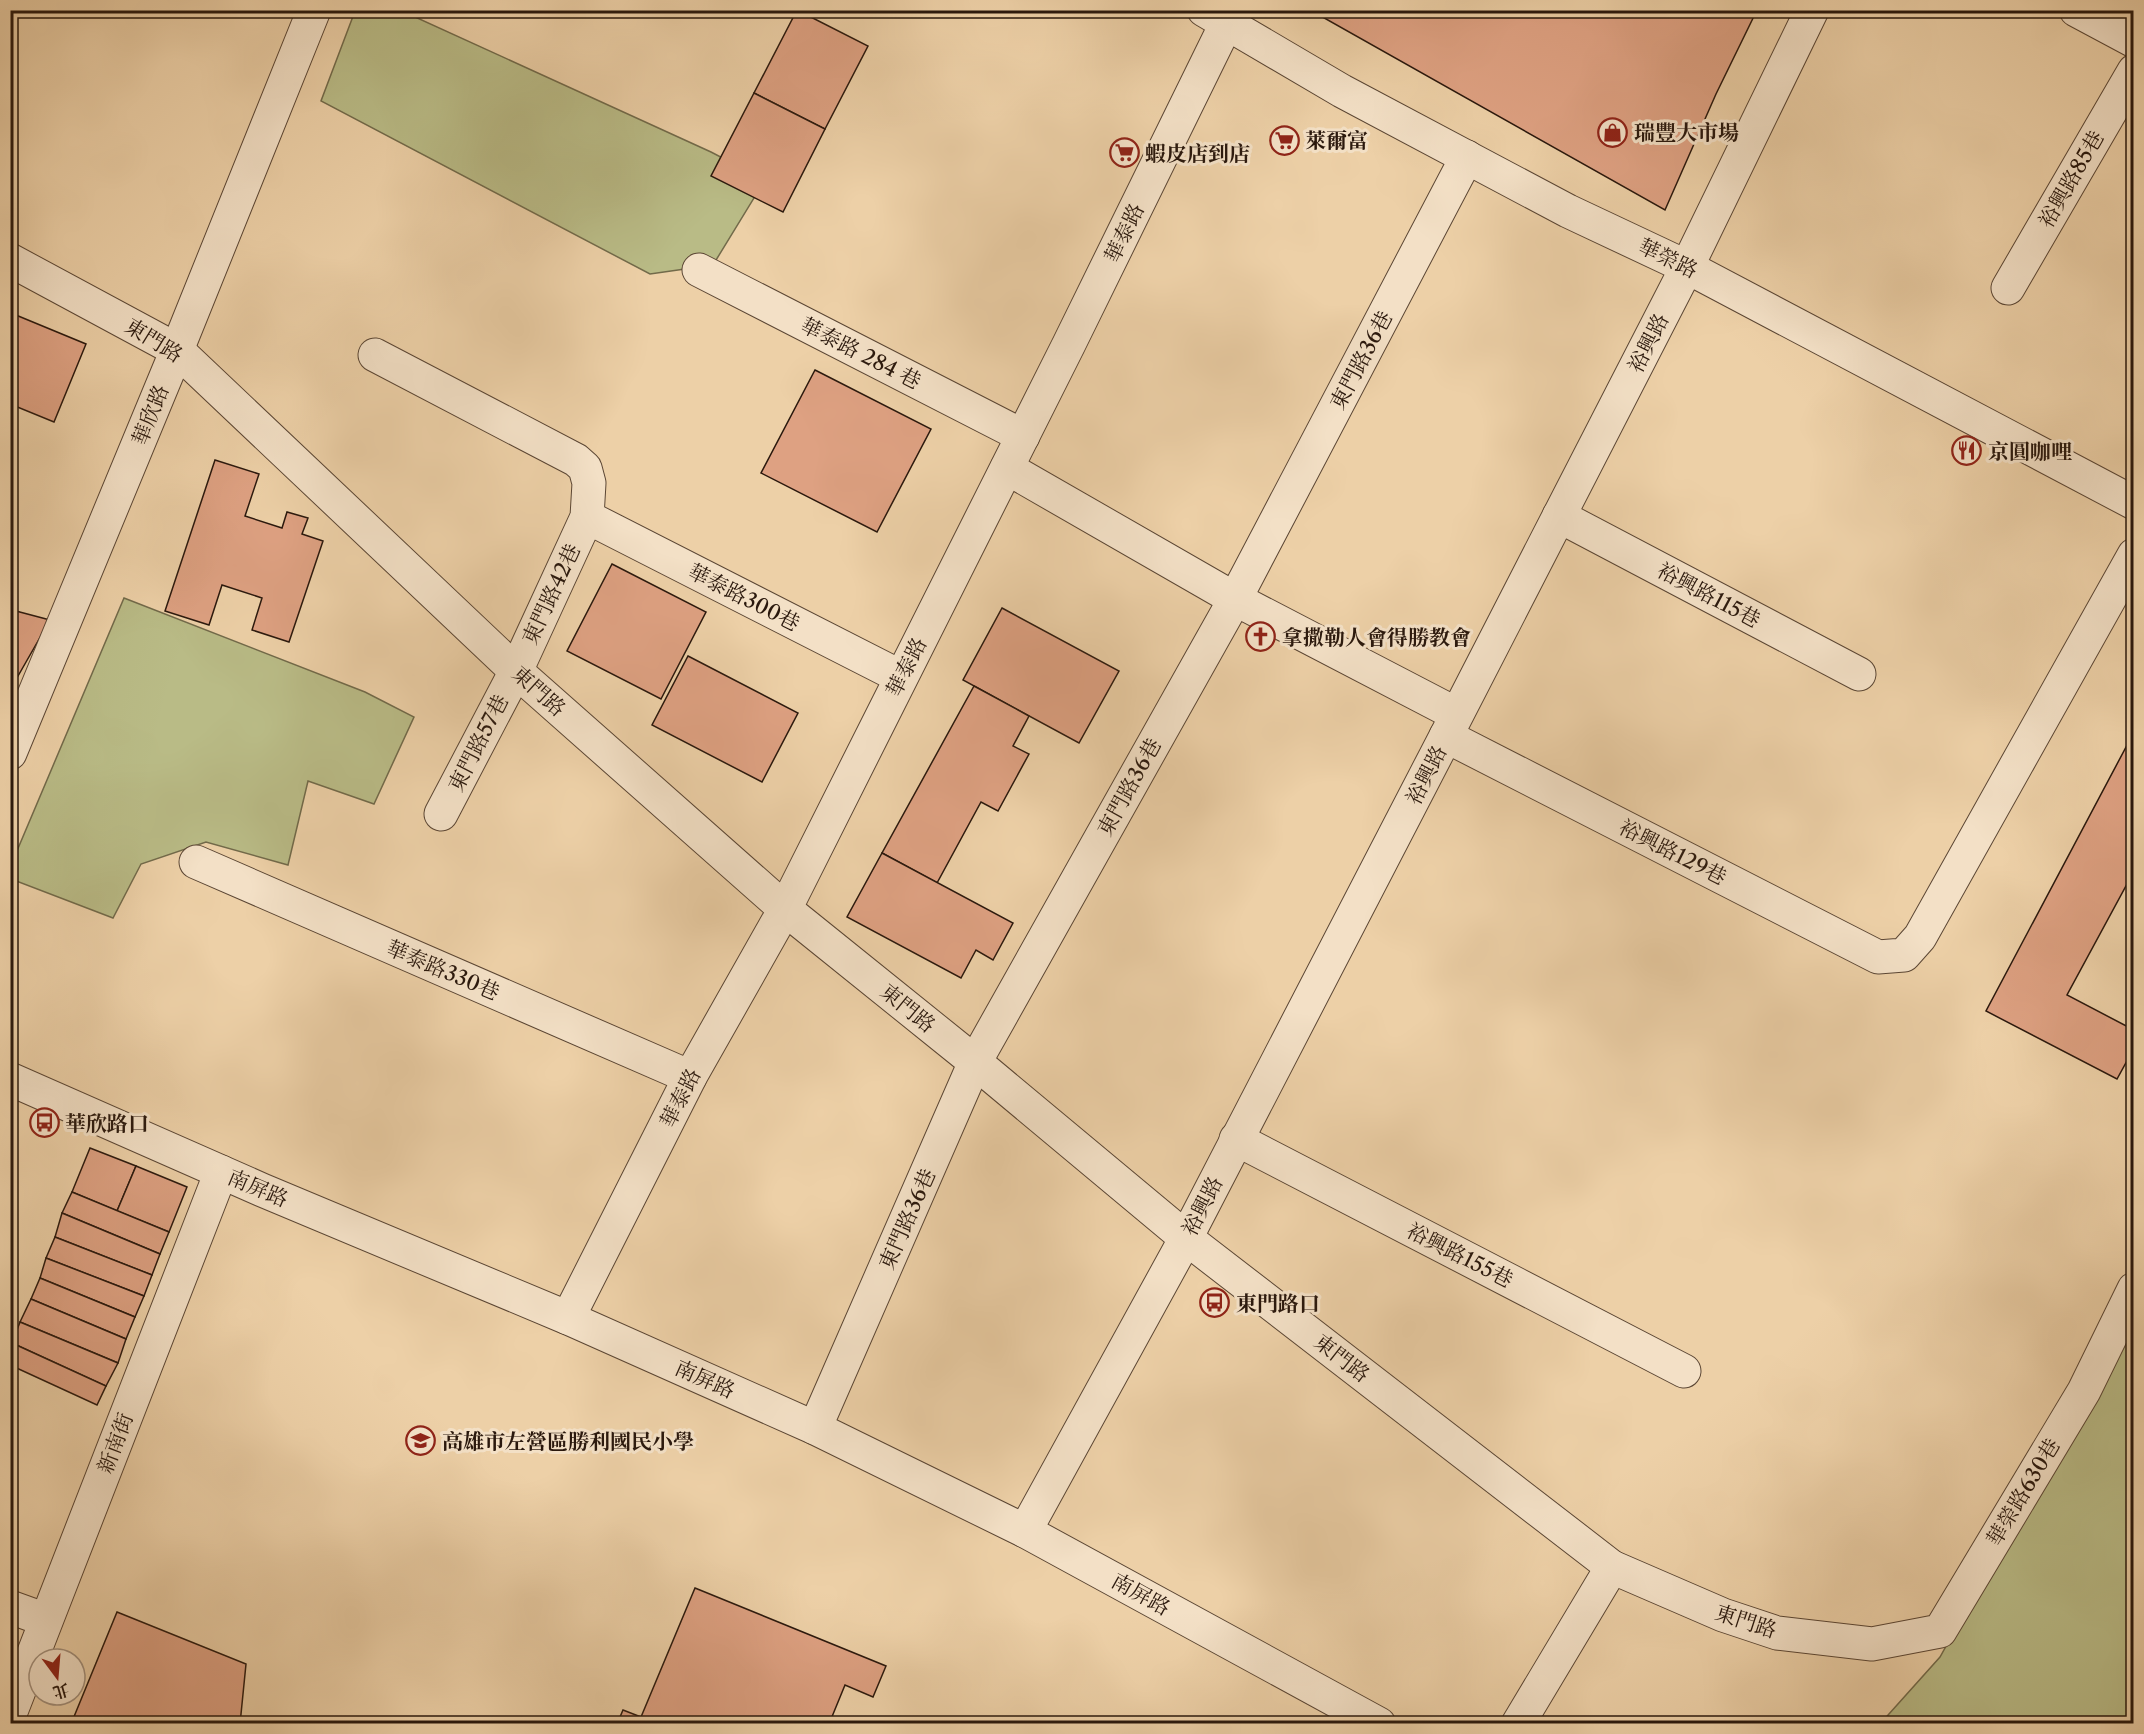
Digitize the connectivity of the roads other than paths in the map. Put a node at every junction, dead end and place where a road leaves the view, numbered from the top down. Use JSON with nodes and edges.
{"nodes":[{"id":1,"x":314,"y":10,"type":"edge"},
{"id":2,"x":1812,"y":10,"type":"edge"},
{"id":3,"x":2076,"y":10,"type":"edge"},
{"id":4,"x":1221,"y":15,"type":"edge"},
{"id":5,"x":2133,"y":41,"type":"edge"},
{"id":6,"x":2133,"y":71,"type":"edge"},
{"id":7,"x":1467,"y":157,"type":"junction"},
{"id":8,"x":10,"y":260,"type":"edge"},
{"id":9,"x":1687,"y":267,"type":"junction"},
{"id":10,"x":699,"y":270,"type":"dead end"},
{"id":11,"x":2008,"y":288,"type":"dead end"},
{"id":12,"x":177,"y":350,"type":"junction"},
{"id":13,"x":375,"y":355,"type":"dead end"},
{"id":14,"x":1023,"y":436,"type":"junction"},
{"id":15,"x":1007,"y":468,"type":"junction"},
{"id":16,"x":2133,"y":503,"type":"edge"},
{"id":17,"x":1558,"y":516,"type":"junction"},
{"id":18,"x":587,"y":517,"type":"junction"},
{"id":19,"x":2133,"y":555,"type":"edge"},
{"id":20,"x":1235,"y":599,"type":"junction"},
{"id":21,"x":516,"y":671,"type":"junction"},
{"id":22,"x":1859,"y":674,"type":"dead end"},
{"id":23,"x":901,"y":677,"type":"junction"},
{"id":24,"x":1451,"y":725,"type":"junction"},
{"id":25,"x":10,"y":753,"type":"edge"},
{"id":26,"x":441,"y":814,"type":"dead end"},
{"id":27,"x":196,"y":862,"type":"dead end"},
{"id":28,"x":784,"y":909,"type":"junction"},
{"id":29,"x":975,"y":1062,"type":"junction"},
{"id":30,"x":690,"y":1077,"type":"junction"},
{"id":31,"x":10,"y":1079,"type":"edge"},
{"id":32,"x":1236,"y":1139,"type":"junction"},
{"id":33,"x":221,"y":1172,"type":"junction"},
{"id":34,"x":1186,"y":1238,"type":"junction"},
{"id":35,"x":2133,"y":1289,"type":"edge"},
{"id":36,"x":568,"y":1318,"type":"junction"},
{"id":37,"x":1684,"y":1371,"type":"dead end"},
{"id":38,"x":815,"y":1428,"type":"junction"},
{"id":39,"x":1025,"y":1532,"type":"junction"},
{"id":40,"x":1612,"y":1567,"type":"junction"},
{"id":41,"x":10,"y":1607,"type":"edge"},
{"id":42,"x":46,"y":1620,"type":"junction"},
{"id":43,"x":1872,"y":1644,"type":"joint"},
{"id":44,"x":10,"y":1714,"type":"edge"},
{"id":45,"x":1379,"y":1724,"type":"edge"},
{"id":46,"x":1518,"y":1724,"type":"edge"}],
"edges":[{"from":1,"to":12,"type":"street","name":"華欣路"},
{"from":2,"to":9,"type":"street","name":"裕興路"},
{"from":3,"to":5,"type":"street"},
{"from":4,"to":7,"type":"street","name":"華榮路"},
{"from":4,"to":14,"type":"street","name":"華泰路"},
{"from":6,"to":11,"type":"street","name":"裕興路85巷"},
{"from":7,"to":9,"type":"street","name":"華榮路"},
{"from":7,"to":20,"type":"street","name":"東門路36巷"},
{"from":8,"to":12,"type":"street","name":"東門路"},
{"from":9,"to":16,"type":"street","name":"華榮路"},
{"from":9,"to":17,"type":"street","name":"裕興路"},
{"from":10,"to":14,"type":"street","name":"華泰路 284 巷"},
{"from":12,"to":21,"type":"street","name":"東門路"},
{"from":12,"to":25,"type":"street","name":"華欣路"},
{"from":13,"to":18,"type":"street"},
{"from":14,"to":15,"type":"street","name":"華泰路"},
{"from":15,"to":20,"type":"street","name":"裕興路129巷"},
{"from":15,"to":23,"type":"street","name":"華泰路"},
{"from":17,"to":22,"type":"street","name":"裕興路115巷"},
{"from":17,"to":24,"type":"street","name":"裕興路"},
{"from":18,"to":21,"type":"street","name":"東門路42巷"},
{"from":18,"to":23,"type":"street","name":"華泰路300巷"},
{"from":19,"to":24,"type":"street","name":"裕興路129巷"},
{"from":20,"to":24,"type":"street","name":"裕興路129巷"},
{"from":20,"to":29,"type":"street","name":"東門路36巷"},
{"from":21,"to":26,"type":"street","name":"東門路57巷"},
{"from":21,"to":28,"type":"street","name":"東門路"},
{"from":23,"to":28,"type":"street","name":"華泰路"},
{"from":24,"to":32,"type":"street","name":"裕興路"},
{"from":27,"to":30,"type":"street","name":"華泰路330巷"},
{"from":28,"to":29,"type":"street","name":"東門路"},
{"from":28,"to":30,"type":"street","name":"華泰路"},
{"from":29,"to":34,"type":"street","name":"東門路"},
{"from":29,"to":38,"type":"street","name":"東門路36巷"},
{"from":30,"to":36,"type":"street","name":"華泰路"},
{"from":31,"to":33,"type":"street","name":"南屏路"},
{"from":32,"to":34,"type":"street","name":"裕興路"},
{"from":32,"to":37,"type":"street","name":"裕興路155巷"},
{"from":33,"to":36,"type":"street","name":"南屏路"},
{"from":33,"to":42,"type":"street","name":"新南街"},
{"from":34,"to":39,"type":"street","name":"裕興路"},
{"from":34,"to":40,"type":"street","name":"東門路"},
{"from":35,"to":43,"type":"street","name":"華榮路630巷"},
{"from":36,"to":38,"type":"street","name":"南屏路"},
{"from":38,"to":39,"type":"street","name":"南屏路"},
{"from":39,"to":45,"type":"street","name":"南屏路"},
{"from":40,"to":43,"type":"street","name":"東門路"},
{"from":40,"to":46,"type":"street"},
{"from":41,"to":42,"type":"street"},
{"from":42,"to":44,"type":"street","name":"新南街"}]}
